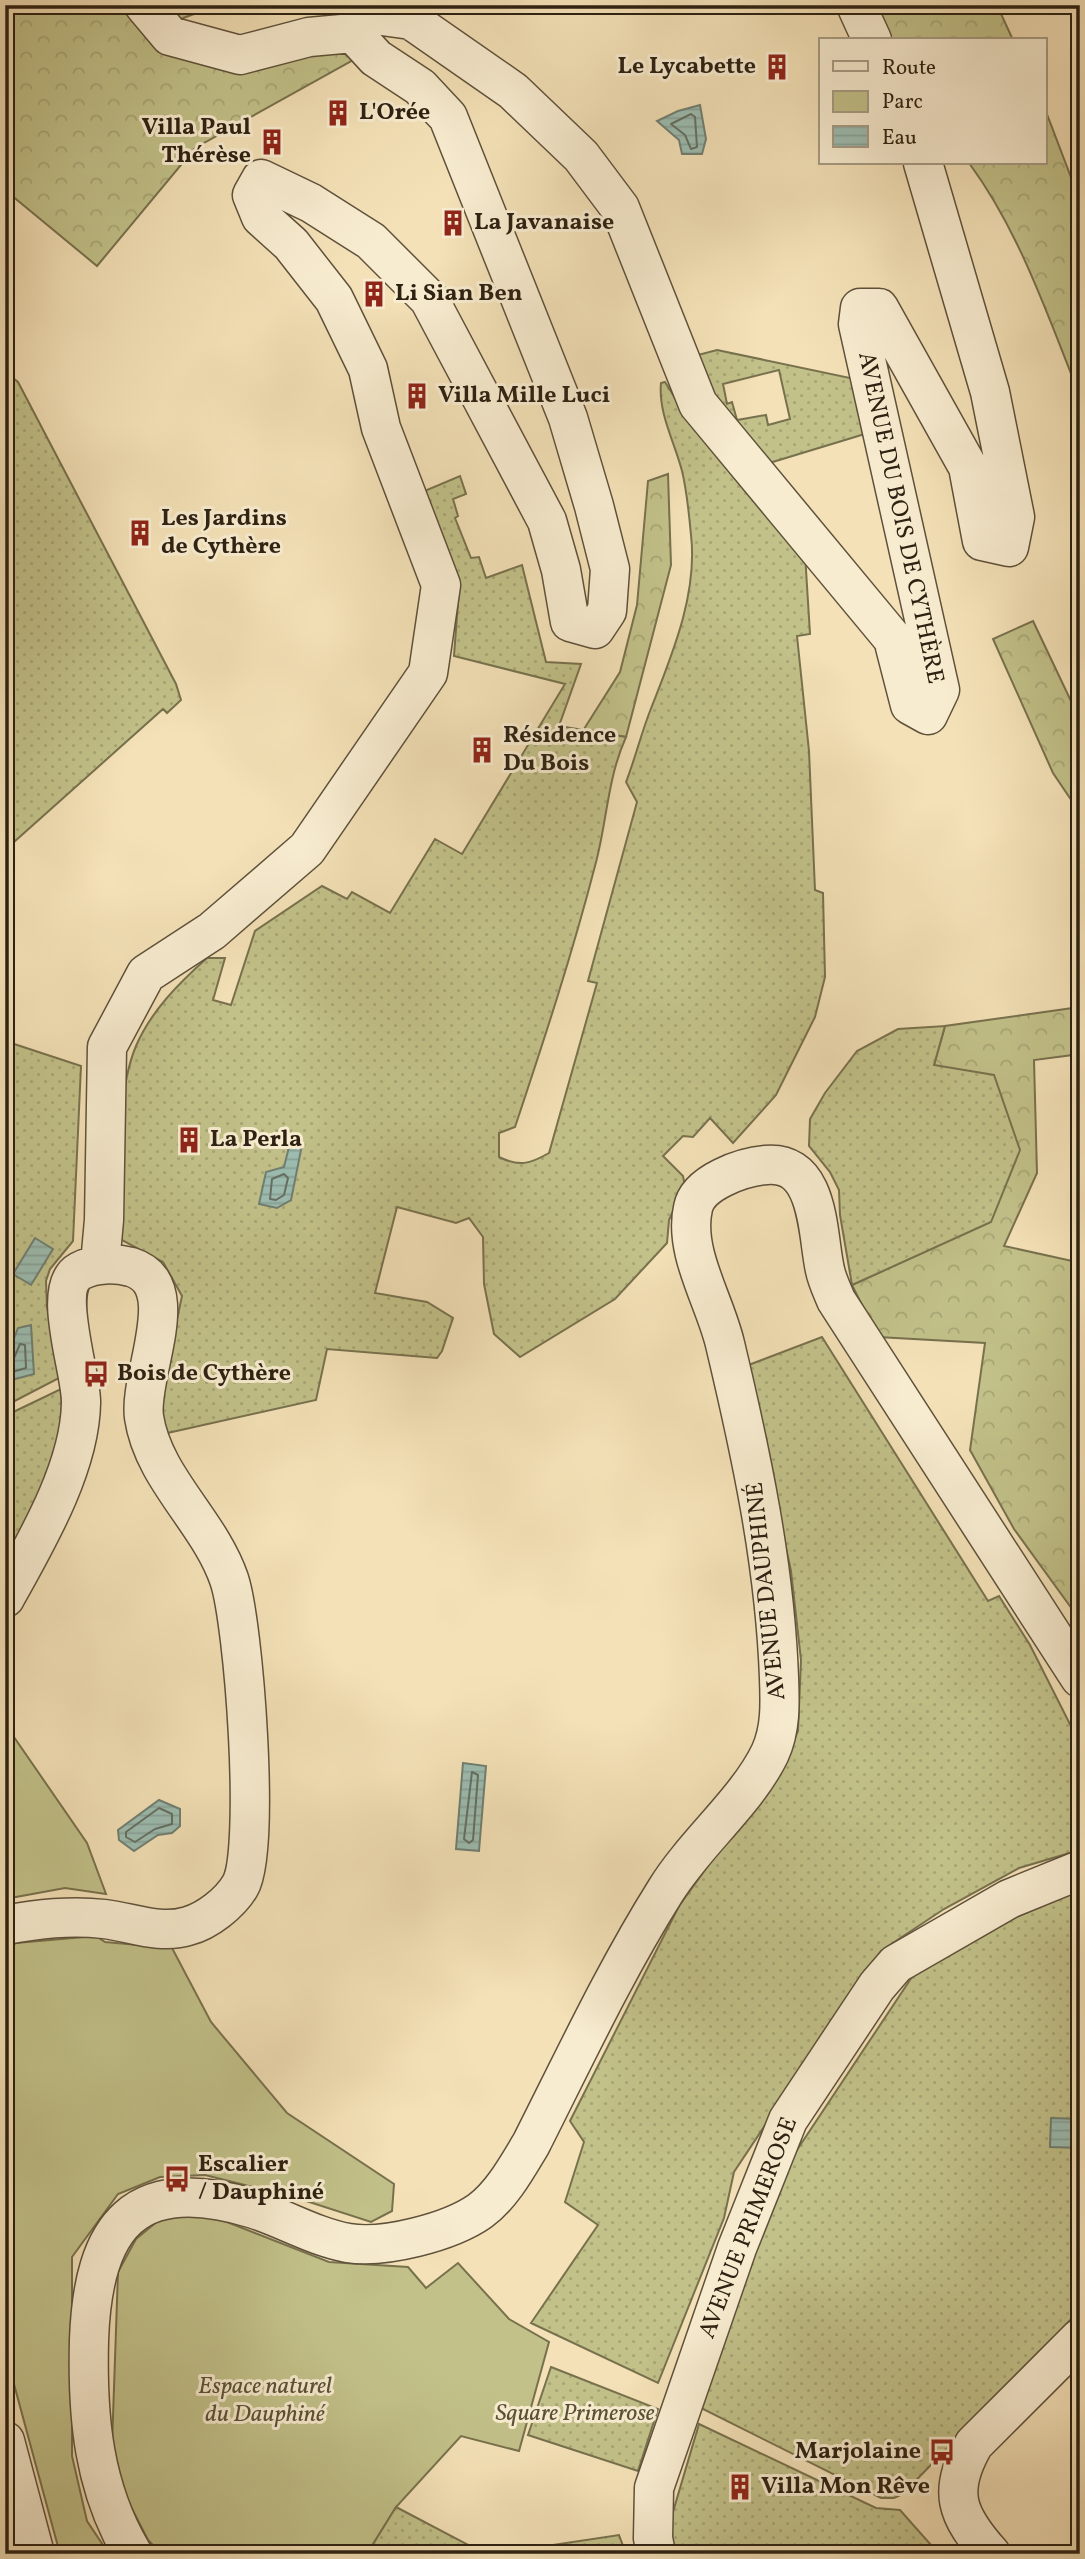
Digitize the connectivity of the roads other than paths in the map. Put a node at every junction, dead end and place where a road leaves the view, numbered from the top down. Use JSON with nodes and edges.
{"nodes":[{"id":1,"x":144,"y":5,"type":"edge"},
{"id":2,"x":856,"y":5,"type":"edge"},
{"id":3,"x":353,"y":33,"type":"junction"},
{"id":4,"x":871,"y":38,"type":"edge"},
{"id":5,"x":923,"y":164,"type":"edge"},
{"id":6,"x":100,"y":1264,"type":"junction"},
{"id":7,"x":5,"y":1598,"type":"edge"},
{"id":8,"x":1080,"y":1678,"type":"edge"},
{"id":9,"x":1080,"y":1870,"type":"edge"},
{"id":10,"x":5,"y":1925,"type":"edge"},
{"id":11,"x":1080,"y":2338,"type":"edge"},
{"id":12,"x":5,"y":2441,"type":"edge"},
{"id":13,"x":34,"y":2554,"type":"edge"},
{"id":14,"x":133,"y":2554,"type":"edge"},
{"id":15,"x":656,"y":2554,"type":"edge"},
{"id":16,"x":991,"y":2554,"type":"edge"}],
"edges":[{"from":1,"to":3,"type":"street"},
{"from":2,"to":4,"type":"street"},
{"from":3,"to":5,"type":"street","name":"AVENUE DU BOIS DE CYTHÈRE"},
{"from":3,"to":6,"type":"street"},
{"from":6,"to":7,"type":"street"},
{"from":6,"to":10,"type":"street"},
{"from":8,"to":14,"type":"street","name":"AVENUE DAUPHINÉ"},
{"from":9,"to":15,"type":"street","name":"AVENUE PRIMEROSE"},
{"from":11,"to":16,"type":"street"},
{"from":12,"to":13,"type":"street"}]}
